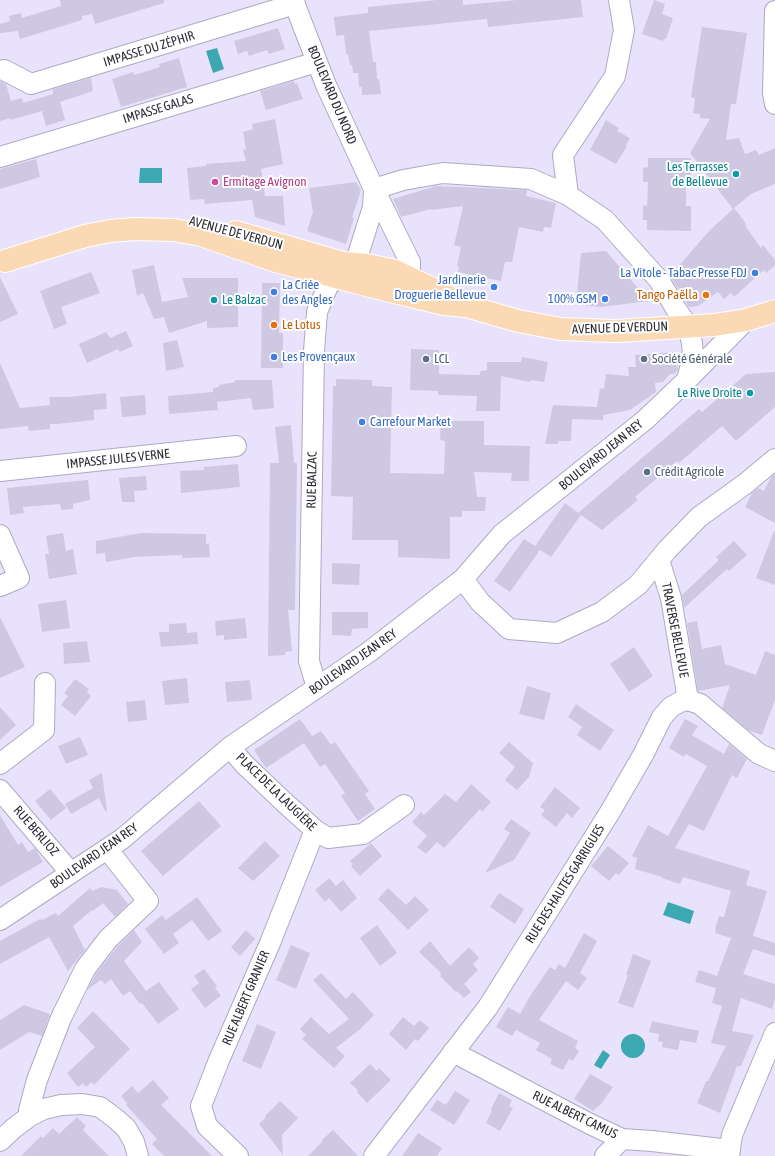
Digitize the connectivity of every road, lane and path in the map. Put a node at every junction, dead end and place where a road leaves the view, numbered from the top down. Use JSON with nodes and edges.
{"nodes":[{"id":1,"x":619,"y":0,"type":"edge"},
{"id":2,"x":294,"y":2,"type":"edge"},
{"id":3,"x":775,"y":11,"type":"edge"},
{"id":4,"x":775,"y":17,"type":"edge"},
{"id":5,"x":317,"y":62,"type":"junction"},
{"id":6,"x":4,"y":70,"type":"dead end"},
{"id":7,"x":775,"y":104,"type":"edge"},
{"id":8,"x":0,"y":157,"type":"edge"},
{"id":9,"x":374,"y":189,"type":"junction"},
{"id":10,"x":568,"y":195,"type":"junction"},
{"id":11,"x":2,"y":262,"type":"edge"},
{"id":12,"x":354,"y":264,"type":"junction"},
{"id":13,"x":334,"y":277,"type":"junction"},
{"id":14,"x":407,"y":277,"type":"junction"},
{"id":15,"x":390,"y":291,"type":"junction"},
{"id":16,"x":466,"y":306,"type":"junction"},
{"id":17,"x":775,"y":311,"type":"edge"},
{"id":18,"x":746,"y":320,"type":"junction"},
{"id":19,"x":688,"y":326,"type":"junction"},
{"id":20,"x":687,"y":380,"type":"junction"},
{"id":21,"x":236,"y":446,"type":"dead end"},
{"id":22,"x":775,"y":459,"type":"edge"},
{"id":23,"x":0,"y":471,"type":"edge"},
{"id":24,"x":0,"y":535,"type":"edge"},
{"id":25,"x":659,"y":560,"type":"junction"},
{"id":26,"x":463,"y":579,"type":"junction"},
{"id":27,"x":0,"y":586,"type":"edge"},
{"id":28,"x":45,"y":683,"type":"dead end"},
{"id":29,"x":319,"y":686,"type":"junction"},
{"id":30,"x":688,"y":700,"type":"junction"},
{"id":31,"x":230,"y":747,"type":"junction"},
{"id":32,"x":775,"y":761,"type":"edge"},
{"id":33,"x":0,"y":764,"type":"edge"},
{"id":34,"x":0,"y":790,"type":"edge"},
{"id":35,"x":404,"y":805,"type":"dead end"},
{"id":36,"x":315,"y":830,"type":"junction"},
{"id":37,"x":107,"y":849,"type":"junction"},
{"id":38,"x":71,"y":873,"type":"junction"},
{"id":39,"x":0,"y":920,"type":"edge"},
{"id":40,"x":775,"y":1033,"type":"edge"},
{"id":41,"x":453,"y":1052,"type":"junction"},
{"id":42,"x":30,"y":1116,"type":"junction"},
{"id":43,"x":622,"y":1139,"type":"junction"},
{"id":44,"x":0,"y":1141,"type":"edge"},
{"id":45,"x":730,"y":1153,"type":"edge"},
{"id":46,"x":138,"y":1156,"type":"edge"},
{"id":47,"x":238,"y":1156,"type":"edge"},
{"id":48,"x":374,"y":1156,"type":"edge"},
{"id":49,"x":605,"y":1156,"type":"edge"}],
"edges":[{"from":1,"to":10,"type":"street"},
{"from":2,"to":5,"type":"street","name":"BOULEVARD DU NORD"},
{"from":2,"to":6,"type":"street","name":"IMPASSE DU ZÉPHIR"},
{"from":3,"to":4,"type":"street"},
{"from":4,"to":7,"type":"street"},
{"from":5,"to":8,"type":"street","name":"IMPASSE GALAS"},
{"from":5,"to":9,"type":"street","name":"BOULEVARD DU NORD"},
{"from":9,"to":10,"type":"street"},
{"from":9,"to":12,"type":"street","name":"BOULEVARD DU NORD"},
{"from":9,"to":14,"type":"street","name":"BOULEVARD DU NORD"},
{"from":10,"to":19,"type":"street"},
{"from":11,"to":12,"type":"main road","name":"AVENUE DE VERDUN"},
{"from":11,"to":13,"type":"main road","name":"AVENUE DE VERDUN"},
{"from":12,"to":13,"type":"street"},
{"from":12,"to":14,"type":"main road","name":"AVENUE DE VERDUN"},
{"from":13,"to":15,"type":"main road","name":"AVENUE DE VERDUN"},
{"from":13,"to":29,"type":"street","name":"RUE BALZAC"},
{"from":14,"to":15,"type":"street"},
{"from":14,"to":16,"type":"main road","name":"AVENUE DE VERDUN"},
{"from":15,"to":16,"type":"main road","name":"AVENUE DE VERDUN"},
{"from":16,"to":19,"type":"main road","name":"AVENUE DE VERDUN"},
{"from":17,"to":18,"type":"main road","name":"AVENUE DE VERDUN"},
{"from":18,"to":19,"type":"main road","name":"AVENUE DE VERDUN"},
{"from":18,"to":20,"type":"street","name":"BOULEVARD JEAN REY"},
{"from":19,"to":20,"type":"street"},
{"from":20,"to":26,"type":"street","name":"BOULEVARD JEAN REY"},
{"from":21,"to":23,"type":"street","name":"IMPASSE JULES VERNE"},
{"from":22,"to":25,"type":"street","name":"TRAVERSE BELLEVUE"},
{"from":24,"to":27,"type":"street"},
{"from":25,"to":26,"type":"street","name":"TRAVERSE BELLEVUE"},
{"from":25,"to":30,"type":"street","name":"TRAVERSE BELLEVUE"},
{"from":26,"to":29,"type":"street","name":"BOULEVARD JEAN REY"},
{"from":28,"to":33,"type":"street"},
{"from":29,"to":31,"type":"street","name":"BOULEVARD JEAN REY"},
{"from":30,"to":32,"type":"street"},
{"from":30,"to":41,"type":"street","name":"RUE DES HAUTES GARRIGUES"},
{"from":31,"to":36,"type":"street","name":"PLACE DE LA LAUGIÈRE"},
{"from":31,"to":37,"type":"street","name":"BOULEVARD JEAN REY"},
{"from":34,"to":38,"type":"street","name":"RUE BERLIOZ"},
{"from":35,"to":36,"type":"street","name":"PLACE DE LA LAUGIÈRE"},
{"from":36,"to":47,"type":"street","name":"RUE ALBERT GRANIER"},
{"from":37,"to":38,"type":"street","name":"BOULEVARD JEAN REY"},
{"from":37,"to":42,"type":"street"},
{"from":38,"to":39,"type":"street","name":"BOULEVARD JEAN REY"},
{"from":40,"to":45,"type":"street"},
{"from":41,"to":43,"type":"street","name":"RUE ALBERT CAMUS"},
{"from":41,"to":48,"type":"street","name":"RUE DES HAUTES GARRIGUES"},
{"from":42,"to":44,"type":"street"},
{"from":42,"to":46,"type":"street"},
{"from":43,"to":45,"type":"street","name":"RUE ALBERT CAMUS"},
{"from":43,"to":49,"type":"street"}]}
